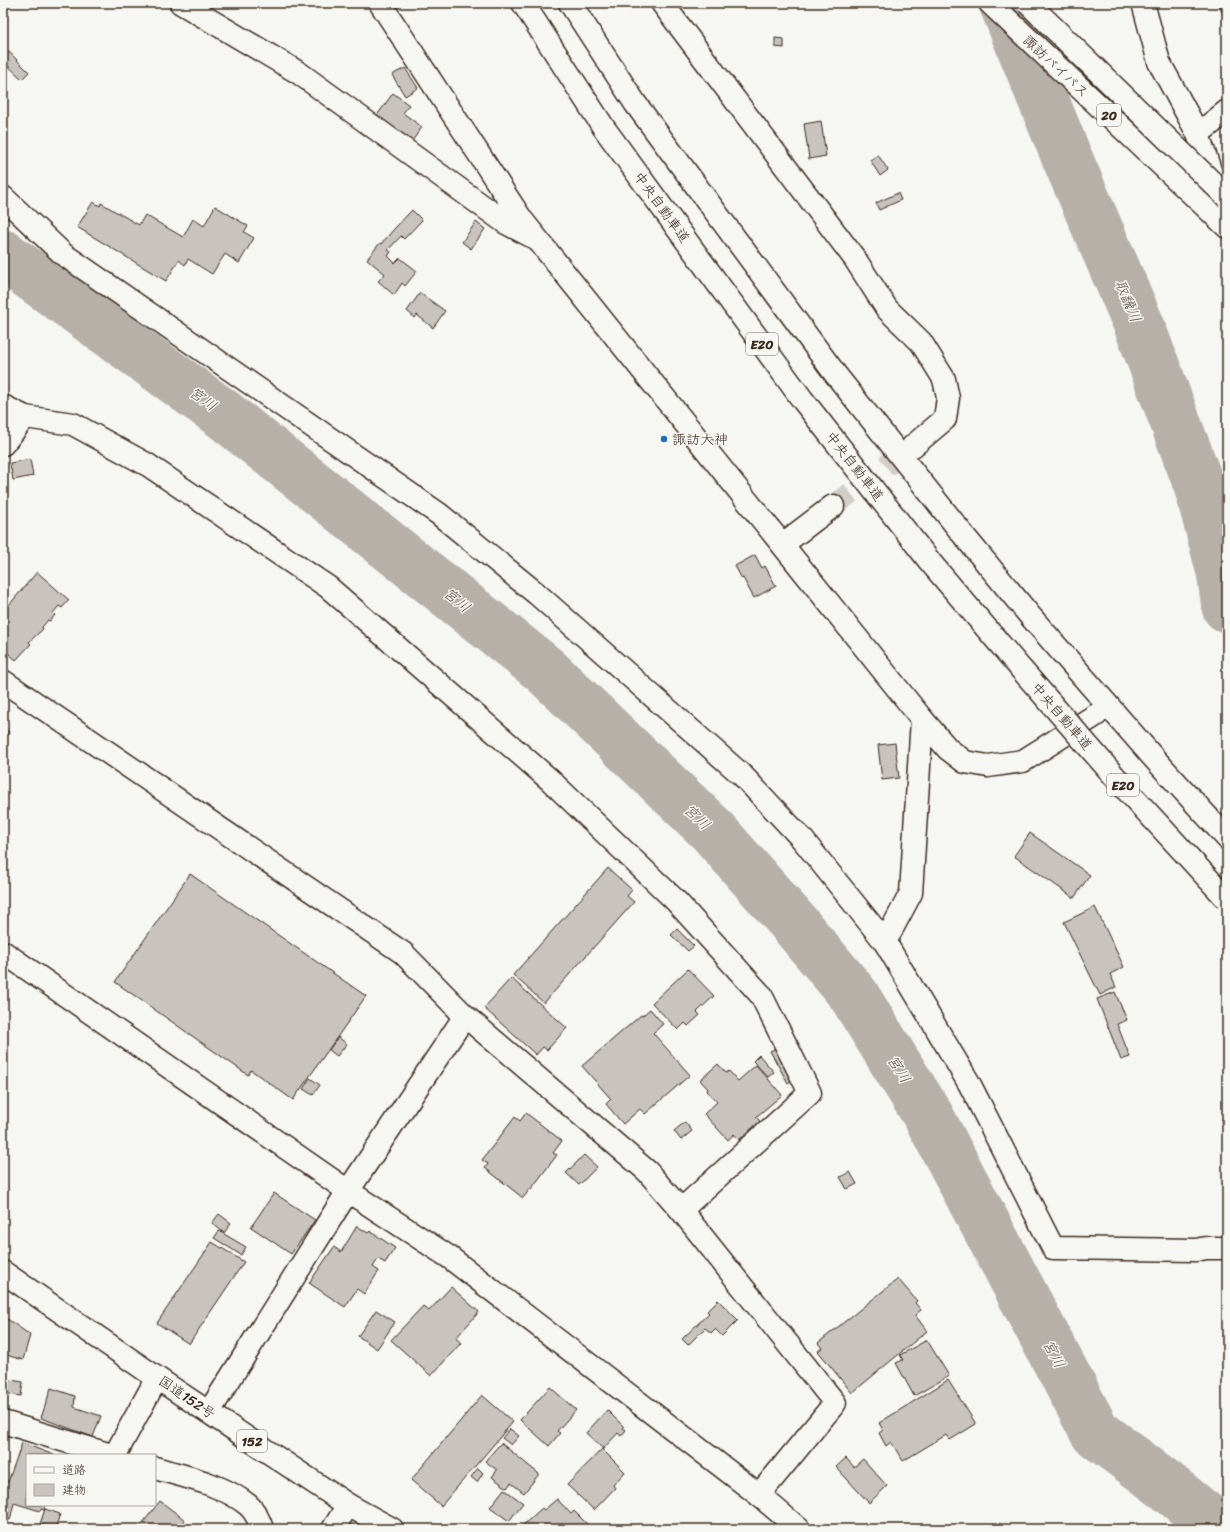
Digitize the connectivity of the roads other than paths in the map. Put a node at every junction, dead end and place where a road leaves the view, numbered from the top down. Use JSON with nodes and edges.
{"nodes":[{"id":1,"x":181,"y":3,"type":"edge"},
{"id":2,"x":380,"y":3,"type":"edge"},
{"id":3,"x":522,"y":3,"type":"edge"},
{"id":4,"x":570,"y":3,"type":"edge"},
{"id":5,"x":662,"y":3,"type":"edge"},
{"id":6,"x":990,"y":3,"type":"edge"},
{"id":7,"x":1028,"y":3,"type":"edge"},
{"id":8,"x":1143,"y":3,"type":"edge"},
{"id":9,"x":1227,"y":111,"type":"edge"},
{"id":10,"x":1198,"y":134,"type":"junction"},
{"id":11,"x":3,"y":197,"type":"edge"},
{"id":12,"x":1227,"y":197,"type":"edge"},
{"id":13,"x":1227,"y":221,"type":"edge"},
{"id":14,"x":1227,"y":228,"type":"edge"},
{"id":15,"x":536,"y":238,"type":"junction"},
{"id":16,"x":3,"y":406,"type":"edge"},
{"id":17,"x":25,"y":417,"type":"junction"},
{"id":18,"x":3,"y":444,"type":"edge"},
{"id":19,"x":914,"y":446,"type":"tunnel mouth"},
{"id":20,"x":833,"y":506,"type":"tunnel mouth"},
{"id":21,"x":783,"y":544,"type":"junction"},
{"id":22,"x":3,"y":681,"type":"edge"},
{"id":23,"x":1096,"y":715,"type":"dead end"},
{"id":24,"x":922,"y":719,"type":"junction"},
{"id":25,"x":1227,"y":838,"type":"edge"},
{"id":26,"x":1227,"y":899,"type":"edge"},
{"id":27,"x":885,"y":942,"type":"junction"},
{"id":28,"x":3,"y":952,"type":"edge"},
{"id":29,"x":465,"y":1016,"type":"junction"},
{"id":30,"x":348,"y":1191,"type":"junction"},
{"id":31,"x":682,"y":1210,"type":"junction"},
{"id":32,"x":1216,"y":1248,"type":"edge"},
{"id":33,"x":3,"y":1272,"type":"edge"},
{"id":34,"x":157,"y":1378,"type":"junction"},
{"id":35,"x":209,"y":1412,"type":"junction"},
{"id":36,"x":3,"y":1422,"type":"edge"},
{"id":37,"x":108,"y":1454,"type":"edge"},
{"id":38,"x":116,"y":1454,"type":"edge"},
{"id":39,"x":156,"y":1468,"type":"edge"},
{"id":40,"x":759,"y":1495,"type":"junction"},
{"id":41,"x":348,"y":1505,"type":"junction"},
{"id":42,"x":262,"y":1529,"type":"edge"},
{"id":43,"x":333,"y":1529,"type":"edge"},
{"id":44,"x":392,"y":1529,"type":"edge"},
{"id":45,"x":799,"y":1529,"type":"edge"}],
"edges":[{"from":1,"to":15,"type":"main road"},
{"from":2,"to":15,"type":"main road"},
{"from":3,"to":26,"type":"main road","name":"中央自動車道","number":"E20","bridge":true},
{"from":4,"to":25,"type":"main road"},
{"from":5,"to":19,"type":"main road"},
{"from":6,"to":14,"type":"main road","name":"諏訪バイパス","number":"20"},
{"from":7,"to":12,"type":"main road","name":"諏訪バイパス","number":"20","bridge":true},
{"from":8,"to":10,"type":"main road"},
{"from":9,"to":10,"type":"main road"},
{"from":10,"to":13,"type":"main road"},
{"from":11,"to":27,"type":"main road"},
{"from":15,"to":21,"type":"main road"},
{"from":16,"to":17,"type":"main road"},
{"from":17,"to":18,"type":"main road"},
{"from":17,"to":31,"type":"main road"},
{"from":20,"to":21,"type":"main road"},
{"from":21,"to":24,"type":"main road"},
{"from":22,"to":29,"type":"main road"},
{"from":23,"to":24,"type":"main road"},
{"from":24,"to":27,"type":"main road"},
{"from":27,"to":32,"type":"main road"},
{"from":28,"to":30,"type":"main road"},
{"from":29,"to":30,"type":"main road"},
{"from":29,"to":31,"type":"main road"},
{"from":30,"to":35,"type":"main road"},
{"from":30,"to":40,"type":"main road"},
{"from":31,"to":40,"type":"main road"},
{"from":33,"to":34,"type":"main road","name":"国道152号","number":"152"},
{"from":34,"to":35,"type":"main road","name":"国道152号","number":"152"},
{"from":34,"to":38,"type":"main road"},
{"from":35,"to":41,"type":"main road","name":"国道152号","number":"152"},
{"from":36,"to":37,"type":"main road"},
{"from":39,"to":42,"type":"main road"},
{"from":40,"to":45,"type":"main road"},
{"from":41,"to":43,"type":"main road"},
{"from":41,"to":44,"type":"main road","name":"国道152号"}]}
